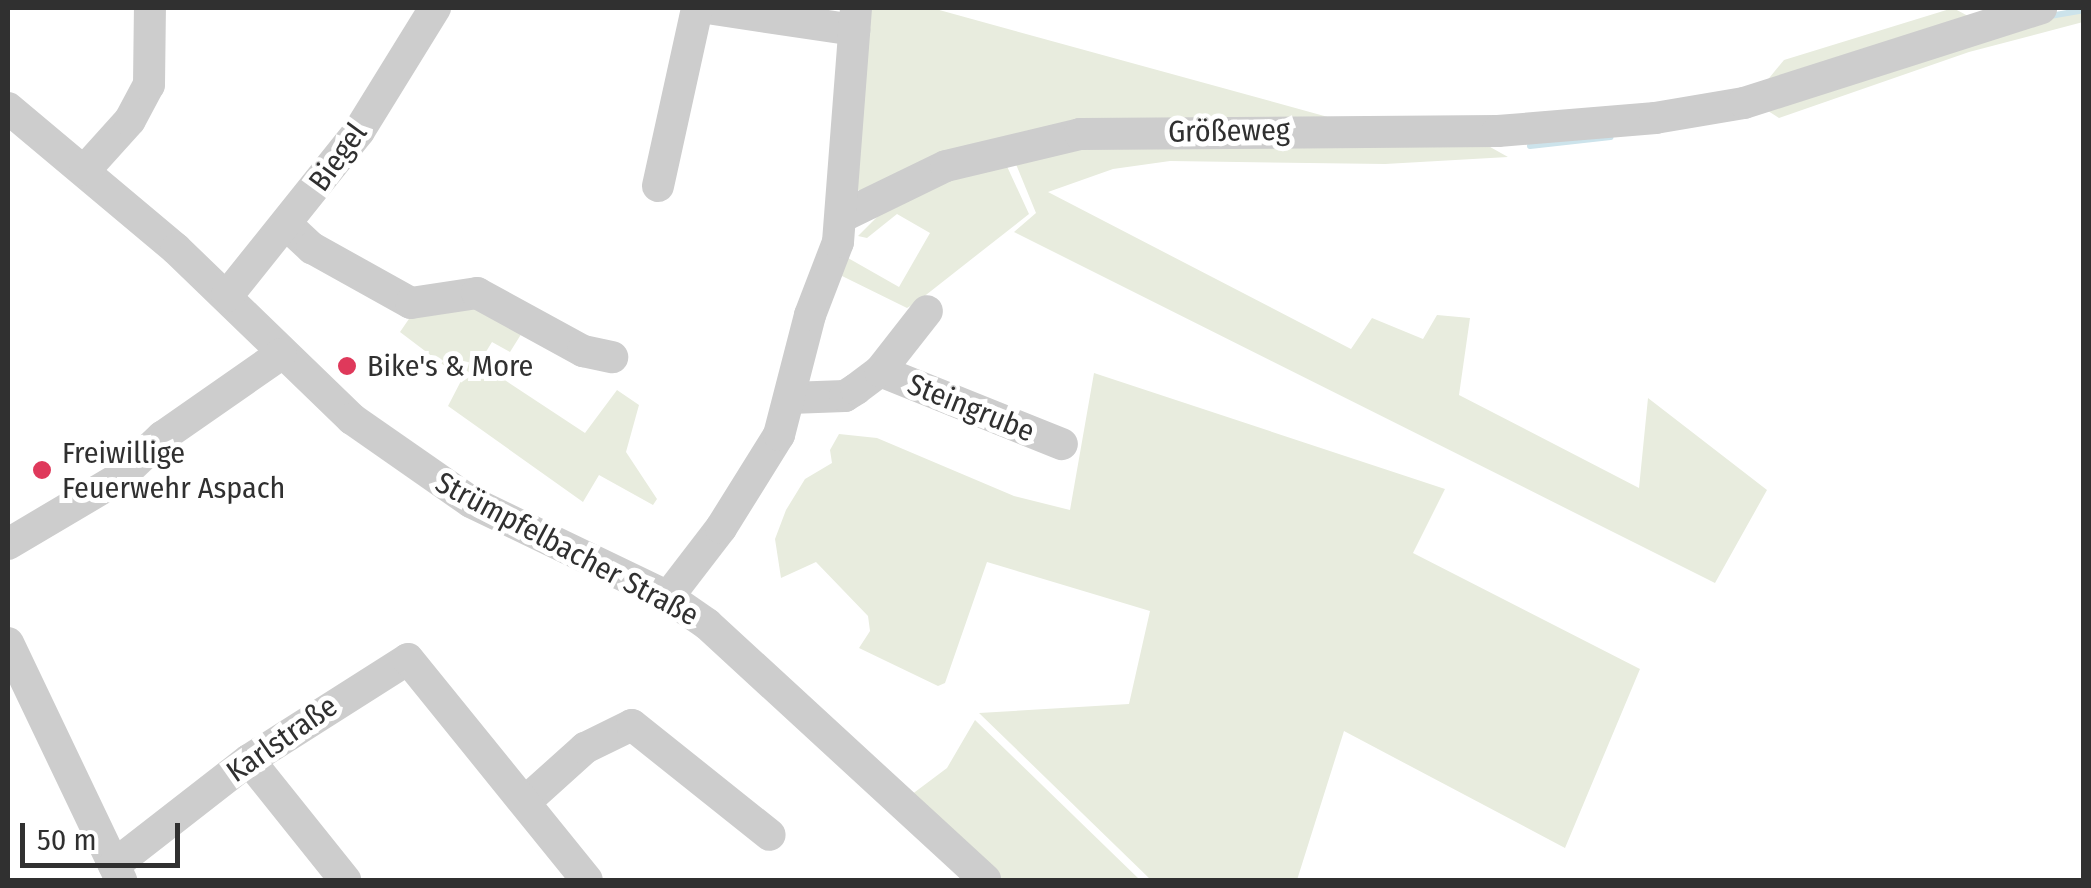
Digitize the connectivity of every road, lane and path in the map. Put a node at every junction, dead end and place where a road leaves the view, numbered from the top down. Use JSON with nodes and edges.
{"nodes":[{"id":1,"x":150,"y":8,"type":"edge"},
{"id":2,"x":435,"y":8,"type":"edge"},
{"id":3,"x":697,"y":8,"type":"edge"},
{"id":4,"x":707,"y":8,"type":"edge"},
{"id":5,"x":2040,"y":8,"type":"edge"},
{"id":6,"x":855,"y":19,"type":"edge"},
{"id":7,"x":8,"y":108,"type":"edge"},
{"id":8,"x":85,"y":170,"type":"junction"},
{"id":9,"x":658,"y":186,"type":"dead end"},
{"id":10,"x":842,"y":216,"type":"junction"},
{"id":11,"x":288,"y":226,"type":"junction"},
{"id":12,"x":227,"y":296,"type":"junction"},
{"id":13,"x":926,"y":311,"type":"dead end"},
{"id":14,"x":282,"y":354,"type":"junction"},
{"id":15,"x":612,"y":357,"type":"dead end"},
{"id":16,"x":880,"y":372,"type":"junction"},
{"id":17,"x":790,"y":398,"type":"junction"},
{"id":18,"x":1062,"y":444,"type":"dead end"},
{"id":19,"x":8,"y":544,"type":"edge"},
{"id":20,"x":668,"y":597,"type":"junction"},
{"id":21,"x":8,"y":643,"type":"edge"},
{"id":22,"x":248,"y":760,"type":"junction"},
{"id":23,"x":525,"y":802,"type":"junction"},
{"id":24,"x":770,"y":835,"type":"dead end"},
{"id":25,"x":118,"y":873,"type":"edge"},
{"id":26,"x":345,"y":880,"type":"edge"},
{"id":27,"x":588,"y":880,"type":"edge"},
{"id":28,"x":984,"y":880,"type":"edge"}],
"edges":[{"from":1,"to":8,"type":"street"},
{"from":2,"to":11,"type":"street","name":"Biegel"},
{"from":3,"to":9,"type":"street"},
{"from":4,"to":6,"type":"street"},
{"from":5,"to":10,"type":"street","name":"Größeweg"},
{"from":6,"to":10,"type":"street"},
{"from":7,"to":8,"type":"street","name":"Strümpfelbacher Straße"},
{"from":8,"to":12,"type":"street","name":"Strümpfelbacher Straße"},
{"from":10,"to":17,"type":"street"},
{"from":11,"to":12,"type":"street","name":"Biegel"},
{"from":11,"to":15,"type":"street"},
{"from":12,"to":14,"type":"street","name":"Strümpfelbacher Straße"},
{"from":13,"to":16,"type":"street","name":"Steingrube"},
{"from":14,"to":19,"type":"street"},
{"from":14,"to":20,"type":"street","name":"Strümpfelbacher Straße"},
{"from":16,"to":17,"type":"street","name":"Steingrube"},
{"from":16,"to":18,"type":"street","name":"Steingrube"},
{"from":17,"to":20,"type":"street"},
{"from":20,"to":28,"type":"street","name":"Strümpfelbacher Straße"},
{"from":21,"to":25,"type":"street"},
{"from":22,"to":23,"type":"street","name":"Karlstraße"},
{"from":22,"to":25,"type":"street","name":"Karlstraße"},
{"from":22,"to":26,"type":"street"},
{"from":23,"to":24,"type":"street"},
{"from":23,"to":27,"type":"street"}]}
